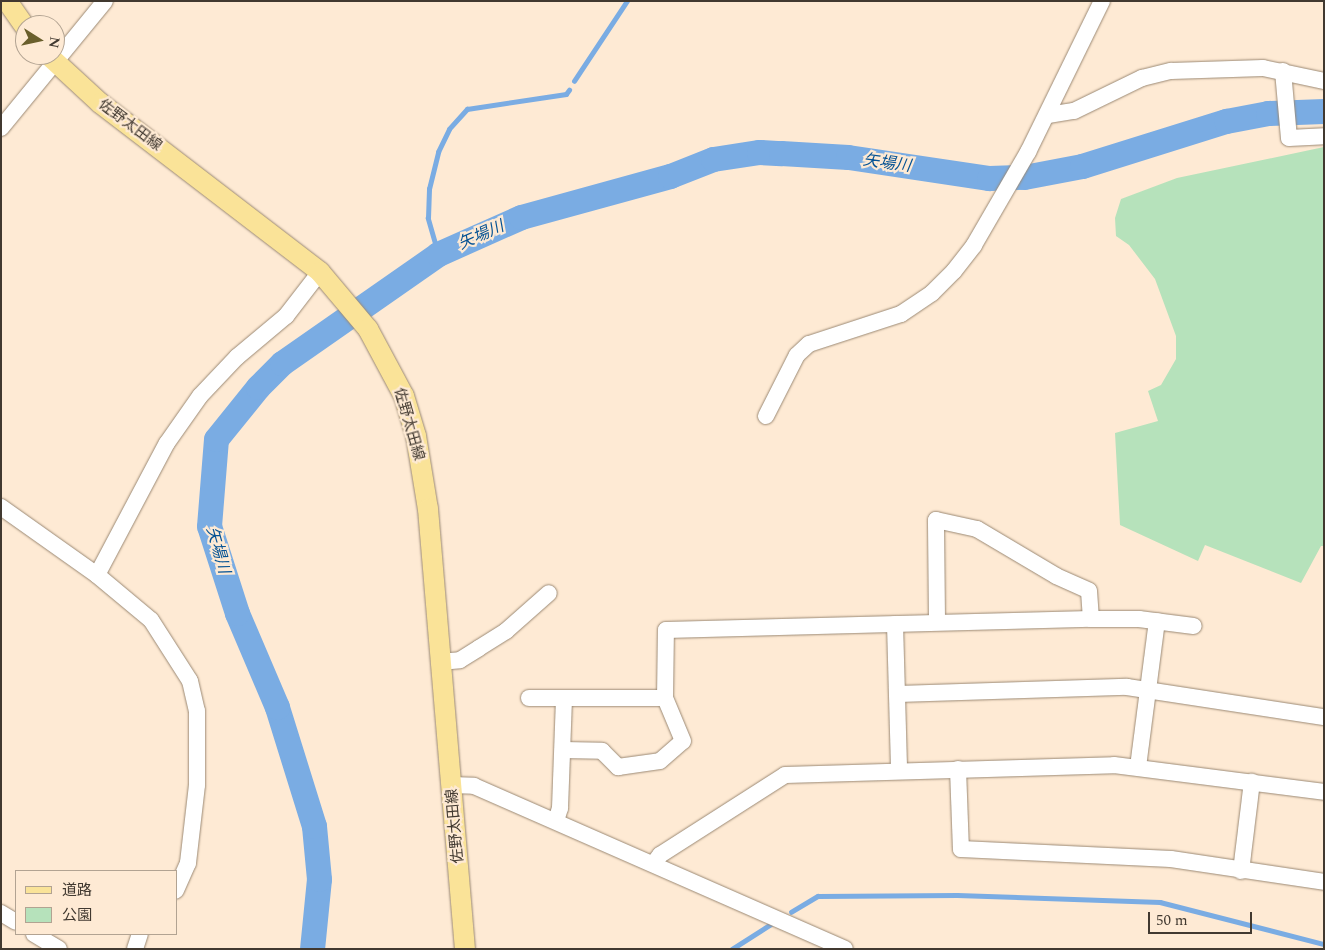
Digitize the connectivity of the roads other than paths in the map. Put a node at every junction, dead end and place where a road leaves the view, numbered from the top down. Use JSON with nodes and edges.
{"nodes":[{"id":1,"x":7,"y":1,"type":"edge"},
{"id":2,"x":105,"y":1,"type":"edge"},
{"id":3,"x":1102,"y":1,"type":"edge"},
{"id":4,"x":17,"y":15,"type":"edge"},
{"id":5,"x":65,"y":44,"type":"edge"},
{"id":6,"x":47,"y":65,"type":"edge"},
{"id":7,"x":58,"y":65,"type":"edge"},
{"id":8,"x":1283,"y":71,"type":"junction"},
{"id":9,"x":1324,"y":81,"type":"edge"},
{"id":10,"x":1048,"y":115,"type":"junction"},
{"id":11,"x":1,"y":128,"type":"edge"},
{"id":12,"x":1324,"y":136,"type":"edge"},
{"id":13,"x":320,"y":272,"type":"junction"},
{"id":14,"x":766,"y":416,"type":"dead end"},
{"id":15,"x":1,"y":507,"type":"edge"},
{"id":16,"x":97,"y":575,"type":"junction"},
{"id":17,"x":549,"y":593,"type":"dead end"},
{"id":18,"x":1091,"y":618,"type":"junction"},
{"id":19,"x":937,"y":620,"type":"junction"},
{"id":20,"x":1157,"y":621,"type":"junction"},
{"id":21,"x":896,"y":624,"type":"junction"},
{"id":22,"x":1194,"y":626,"type":"dead end"},
{"id":23,"x":439,"y":662,"type":"junction"},
{"id":24,"x":1148,"y":690,"type":"junction"},
{"id":25,"x":898,"y":694,"type":"junction"},
{"id":26,"x":529,"y":698,"type":"dead end"},
{"id":27,"x":665,"y":698,"type":"junction"},
{"id":28,"x":564,"y":700,"type":"junction"},
{"id":29,"x":1324,"y":717,"type":"edge"},
{"id":30,"x":564,"y":750,"type":"junction"},
{"id":31,"x":1138,"y":767,"type":"junction"},
{"id":32,"x":958,"y":769,"type":"junction"},
{"id":33,"x":899,"y":770,"type":"junction"},
{"id":34,"x":1252,"y":782,"type":"junction"},
{"id":35,"x":452,"y":785,"type":"junction"},
{"id":36,"x":1324,"y":792,"type":"edge"},
{"id":37,"x":556,"y":821,"type":"junction"},
{"id":38,"x":654,"y":863,"type":"junction"},
{"id":39,"x":1241,"y":871,"type":"junction"},
{"id":40,"x":1324,"y":882,"type":"edge"},
{"id":41,"x":178,"y":886,"type":"edge"},
{"id":42,"x":1,"y":913,"type":"edge"},
{"id":43,"x":15,"y":921,"type":"edge"},
{"id":44,"x":36,"y":935,"type":"edge"},
{"id":45,"x":140,"y":935,"type":"edge"},
{"id":46,"x":59,"y":949,"type":"edge"},
{"id":47,"x":135,"y":949,"type":"edge"},
{"id":48,"x":465,"y":949,"type":"edge"},
{"id":49,"x":845,"y":949,"type":"edge"}],
"edges":[{"from":1,"to":4,"type":"main road"},
{"from":2,"to":5,"type":"street"},
{"from":3,"to":10,"type":"street"},
{"from":6,"to":11,"type":"street"},
{"from":7,"to":13,"type":"main road","name":"佐野太田線"},
{"from":8,"to":9,"type":"street"},
{"from":8,"to":10,"type":"street"},
{"from":8,"to":12,"type":"street"},
{"from":10,"to":14,"type":"street"},
{"from":13,"to":16,"type":"street"},
{"from":13,"to":23,"type":"main road","name":"佐野太田線"},
{"from":15,"to":16,"type":"street"},
{"from":16,"to":41,"type":"street"},
{"from":17,"to":23,"type":"street"},
{"from":18,"to":19,"type":"street"},
{"from":18,"to":19,"type":"street"},
{"from":18,"to":20,"type":"street"},
{"from":19,"to":21,"type":"street"},
{"from":20,"to":22,"type":"street"},
{"from":20,"to":24,"type":"street"},
{"from":21,"to":25,"type":"street"},
{"from":21,"to":27,"type":"street"},
{"from":23,"to":35,"type":"main road","name":"佐野太田線"},
{"from":24,"to":25,"type":"street"},
{"from":24,"to":29,"type":"street"},
{"from":24,"to":31,"type":"street"},
{"from":25,"to":33,"type":"street"},
{"from":26,"to":28,"type":"street"},
{"from":27,"to":28,"type":"street"},
{"from":27,"to":30,"type":"street"},
{"from":28,"to":30,"type":"street"},
{"from":30,"to":37,"type":"street"},
{"from":31,"to":32,"type":"street"},
{"from":31,"to":34,"type":"street"},
{"from":32,"to":33,"type":"street"},
{"from":32,"to":39,"type":"street"},
{"from":33,"to":38,"type":"street"},
{"from":34,"to":36,"type":"street"},
{"from":34,"to":39,"type":"street"},
{"from":35,"to":37,"type":"street"},
{"from":35,"to":48,"type":"main road","name":"佐野太田線"},
{"from":37,"to":38,"type":"street"},
{"from":38,"to":49,"type":"street"},
{"from":39,"to":40,"type":"street"},
{"from":42,"to":43,"type":"street"},
{"from":44,"to":46,"type":"street"},
{"from":45,"to":47,"type":"street"}]}
